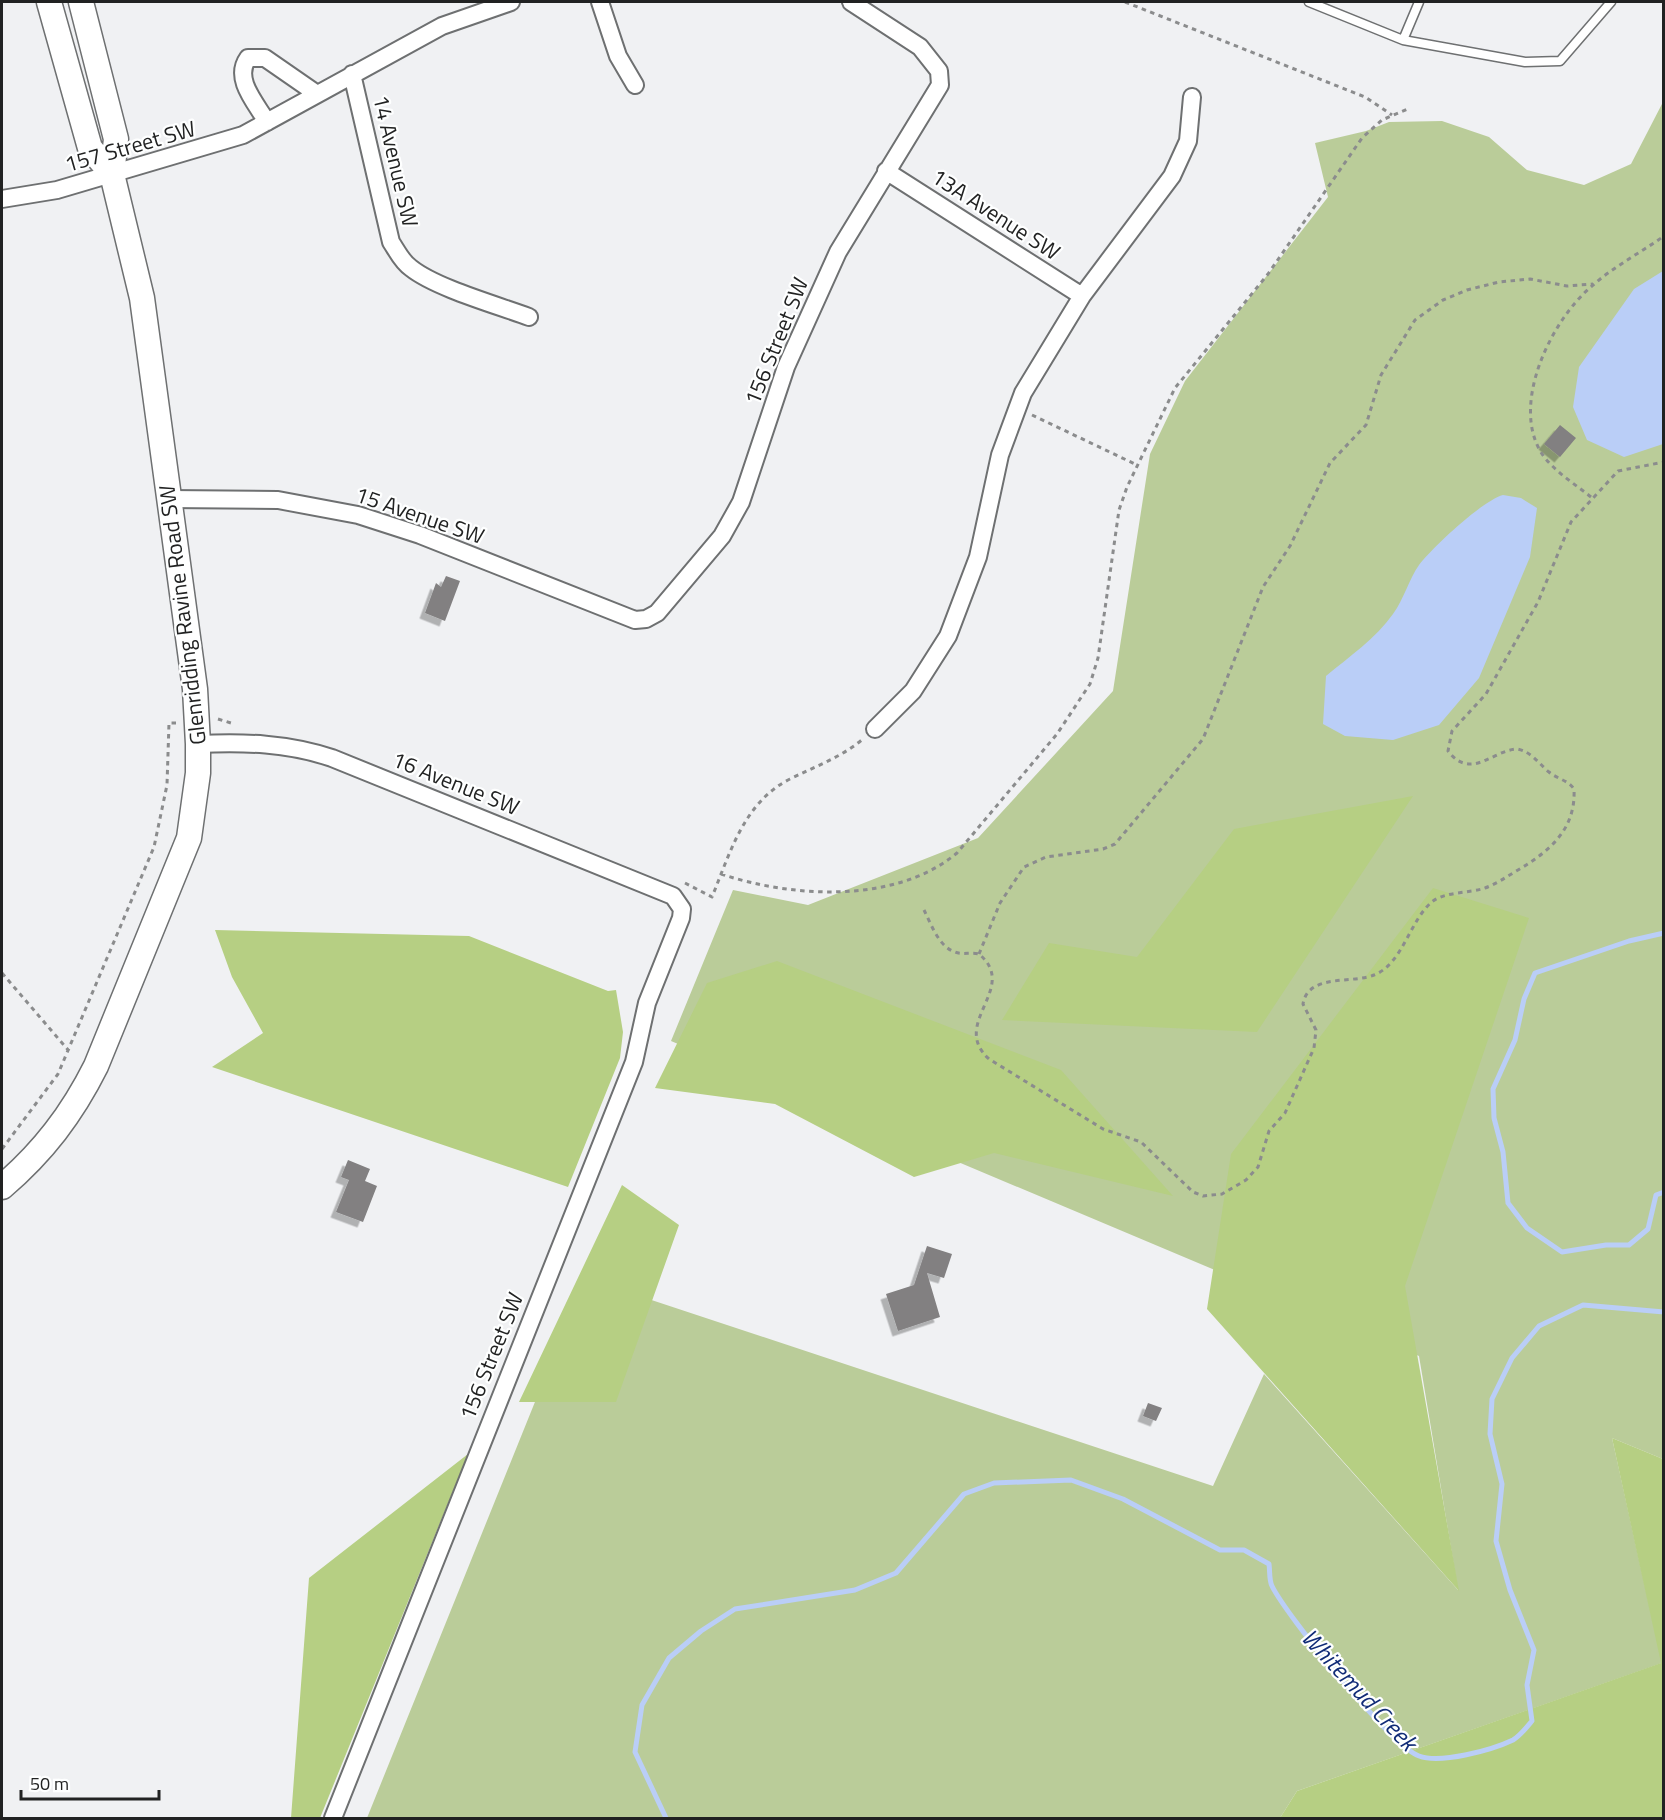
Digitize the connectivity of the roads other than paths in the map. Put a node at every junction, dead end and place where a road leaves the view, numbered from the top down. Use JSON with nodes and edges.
{"nodes":[{"id":1,"x":49,"y":2,"type":"edge"},
{"id":2,"x":81,"y":2,"type":"edge"},
{"id":3,"x":511,"y":2,"type":"edge"},
{"id":4,"x":600,"y":2,"type":"edge"},
{"id":5,"x":851,"y":2,"type":"edge"},
{"id":6,"x":1309,"y":2,"type":"edge"},
{"id":7,"x":1419,"y":2,"type":"edge"},
{"id":8,"x":1611,"y":2,"type":"edge"},
{"id":9,"x":1403,"y":40,"type":"junction"},
{"id":10,"x":352,"y":74,"type":"junction"},
{"id":11,"x":635,"y":85,"type":"dead end"},
{"id":12,"x":317,"y":94,"type":"junction"},
{"id":13,"x":1192,"y":98,"type":"dead end"},
{"id":14,"x":267,"y":122,"type":"junction"},
{"id":15,"x":886,"y":171,"type":"junction"},
{"id":16,"x":112,"y":174,"type":"junction"},
{"id":17,"x":2,"y":199,"type":"edge"},
{"id":18,"x":1082,"y":296,"type":"junction"},
{"id":19,"x":529,"y":317,"type":"dead end"},
{"id":20,"x":168,"y":499,"type":"junction"},
{"id":21,"x":646,"y":619,"type":"joint"},
{"id":22,"x":875,"y":729,"type":"road end"},
{"id":23,"x":198,"y":744,"type":"junction"},
{"id":24,"x":682,"y":909,"type":"joint"},
{"id":25,"x":2,"y":1187,"type":"edge"},
{"id":26,"x":333,"y":1818,"type":"edge"}],
"edges":[{"from":1,"to":16,"type":"street"},
{"from":2,"to":16,"type":"street"},
{"from":3,"to":10,"type":"street","name":"157 Street SW"},
{"from":4,"to":11,"type":"street"},
{"from":5,"to":15,"type":"street","name":"156 Street SW"},
{"from":6,"to":9,"type":"lane"},
{"from":7,"to":9,"type":"lane"},
{"from":8,"to":9,"type":"lane"},
{"from":10,"to":12,"type":"street","name":"157 Street SW"},
{"from":10,"to":19,"type":"street","name":"14 Avenue SW"},
{"from":12,"to":14,"type":"street","name":"157 Street SW"},
{"from":12,"to":14,"type":"street"},
{"from":13,"to":18,"type":"street"},
{"from":14,"to":16,"type":"street","name":"157 Street SW"},
{"from":15,"to":18,"type":"street","name":"13A Avenue SW"},
{"from":15,"to":21,"type":"street","name":"156 Street SW"},
{"from":16,"to":17,"type":"street","name":"157 Street SW"},
{"from":16,"to":20,"type":"street","name":"Glenridding Ravine Road SW"},
{"from":18,"to":22,"type":"street"},
{"from":20,"to":21,"type":"street","name":"15 Avenue SW"},
{"from":20,"to":23,"type":"street","name":"Glenridding Ravine Road SW"},
{"from":23,"to":24,"type":"street","name":"16 Avenue SW"},
{"from":23,"to":25,"type":"street","name":"Glenridding Ravine Road SW"},
{"from":24,"to":26,"type":"street","name":"156 Street SW"}]}
